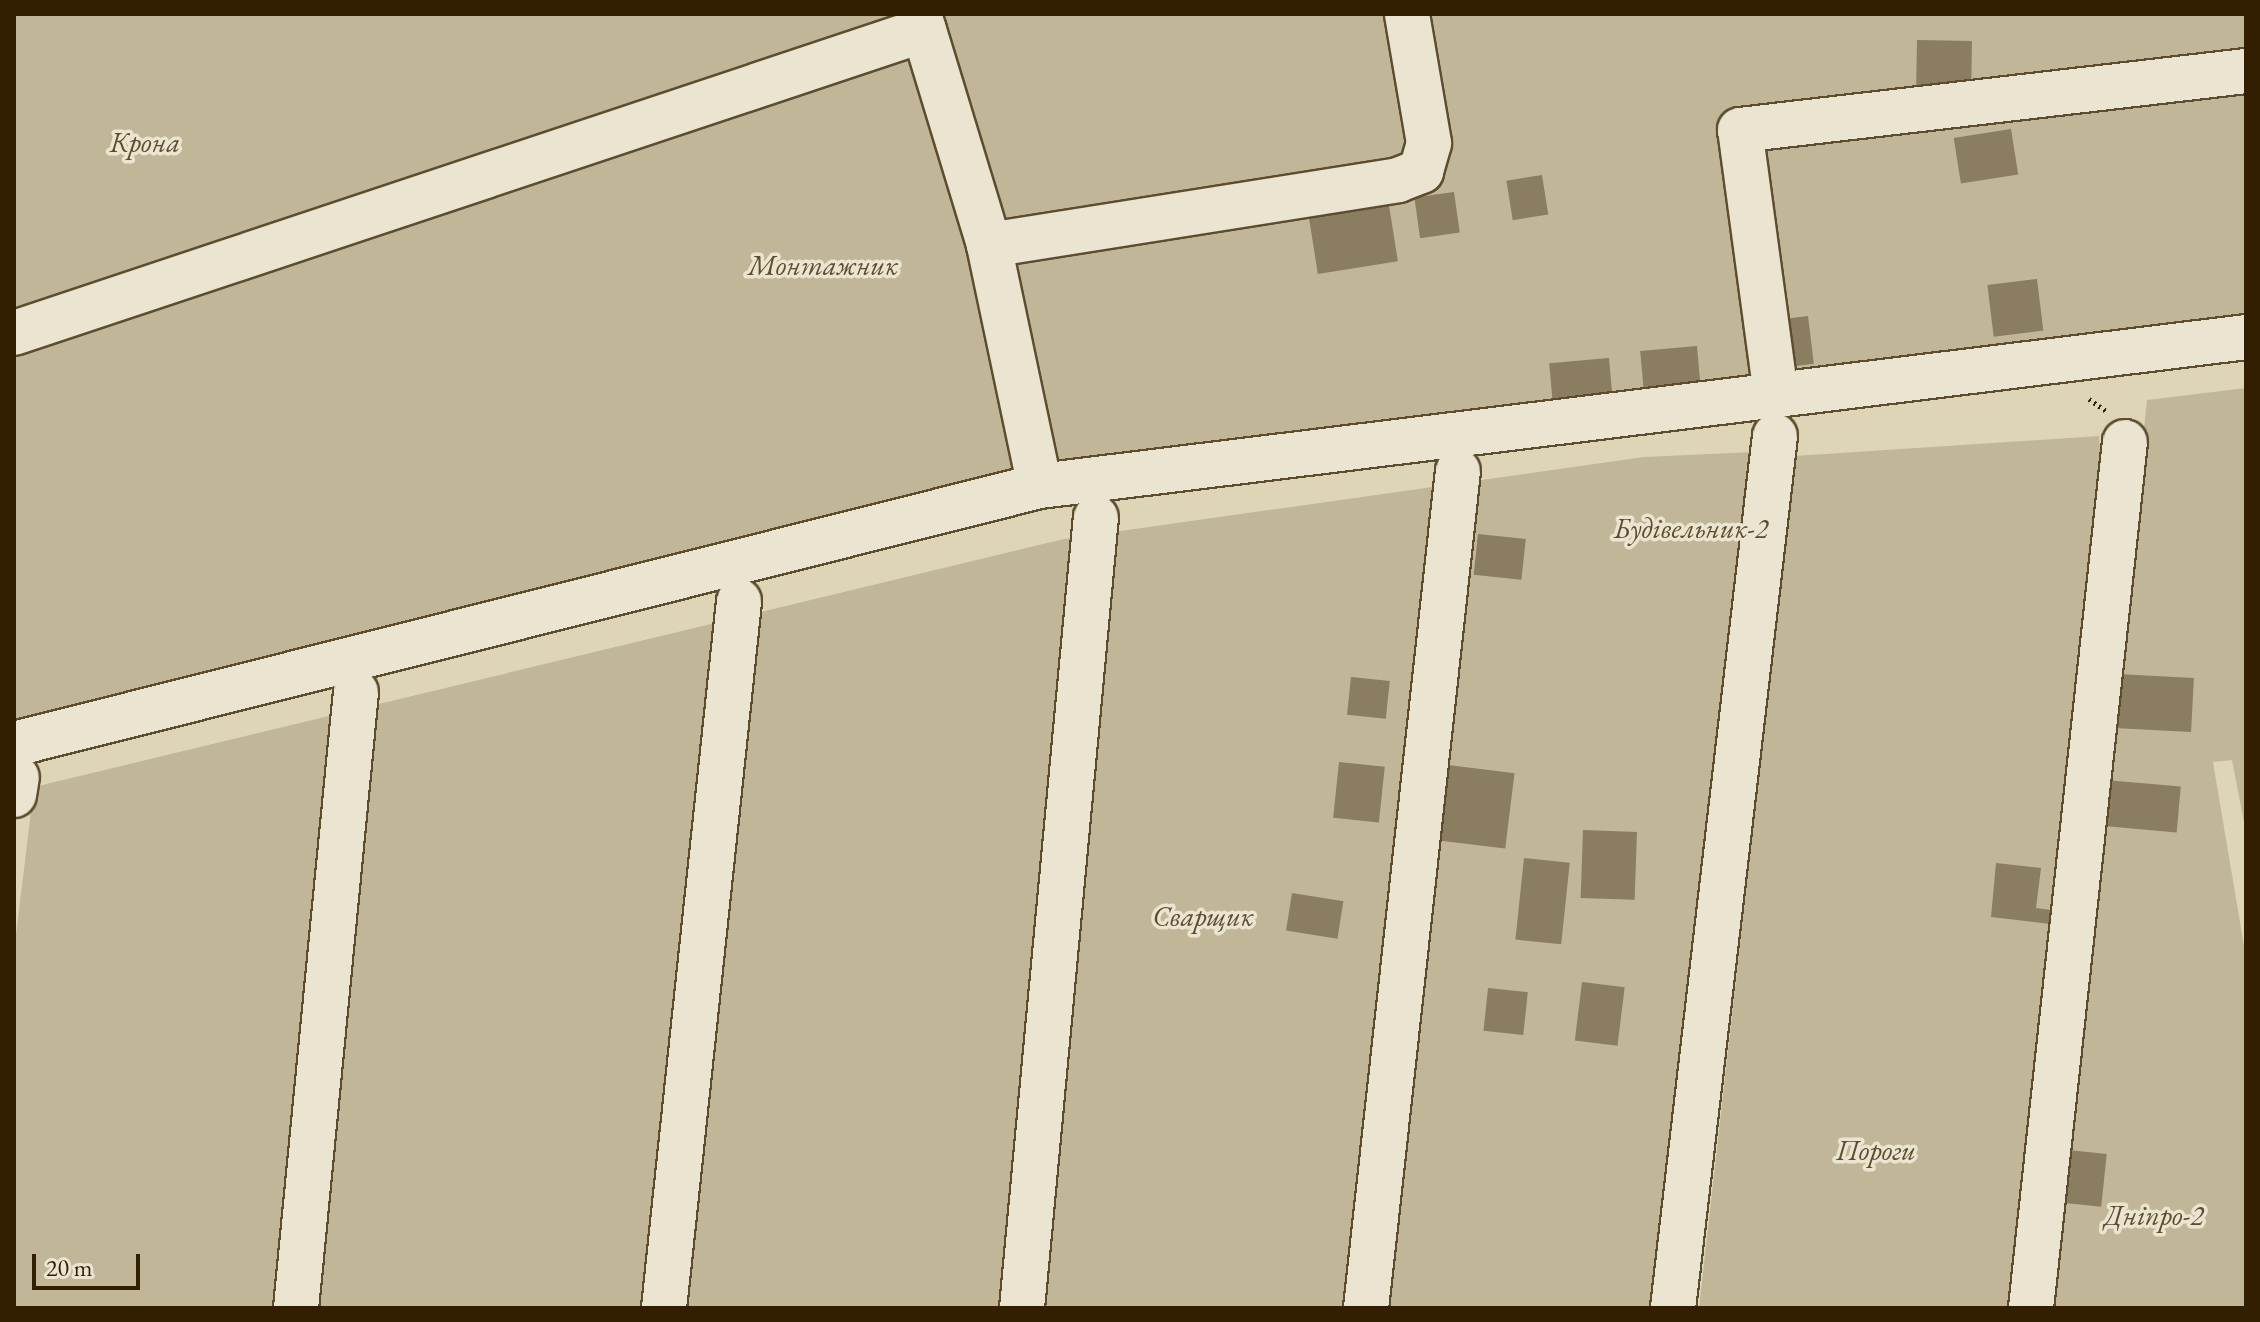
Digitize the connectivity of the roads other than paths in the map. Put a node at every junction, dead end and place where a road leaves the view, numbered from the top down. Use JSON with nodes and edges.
{"nodes":[{"id":1,"x":1407,"y":14,"type":"edge"},
{"id":2,"x":922,"y":22,"type":"edge"},
{"id":3,"x":2246,"y":71,"type":"edge"},
{"id":4,"x":989,"y":245,"type":"junction"},
{"id":5,"x":14,"y":333,"type":"edge"},
{"id":6,"x":2246,"y":337,"type":"edge"},
{"id":7,"x":1775,"y":416,"type":"junction"},
{"id":8,"x":2125,"y":442,"type":"dead end"},
{"id":9,"x":1458,"y":471,"type":"dead end"},
{"id":10,"x":1040,"y":486,"type":"junction"},
{"id":11,"x":1096,"y":517,"type":"dead end"},
{"id":12,"x":739,"y":601,"type":"dead end"},
{"id":13,"x":356,"y":692,"type":"dead end"},
{"id":14,"x":15,"y":772,"type":"edge"},
{"id":15,"x":296,"y":1308,"type":"edge"},
{"id":16,"x":664,"y":1308,"type":"edge"},
{"id":17,"x":1022,"y":1308,"type":"edge"},
{"id":18,"x":1366,"y":1308,"type":"edge"},
{"id":19,"x":1673,"y":1308,"type":"edge"},
{"id":20,"x":2031,"y":1308,"type":"edge"}],
"edges":[{"from":1,"to":4,"type":"street"},
{"from":2,"to":4,"type":"street"},
{"from":2,"to":5,"type":"street"},
{"from":3,"to":7,"type":"street"},
{"from":4,"to":10,"type":"street"},
{"from":6,"to":7,"type":"street"},
{"from":7,"to":10,"type":"street"},
{"from":7,"to":19,"type":"street"},
{"from":8,"to":20,"type":"street"},
{"from":9,"to":18,"type":"street"},
{"from":10,"to":14,"type":"street"},
{"from":11,"to":17,"type":"street"},
{"from":12,"to":16,"type":"street"},
{"from":13,"to":15,"type":"street"}]}
